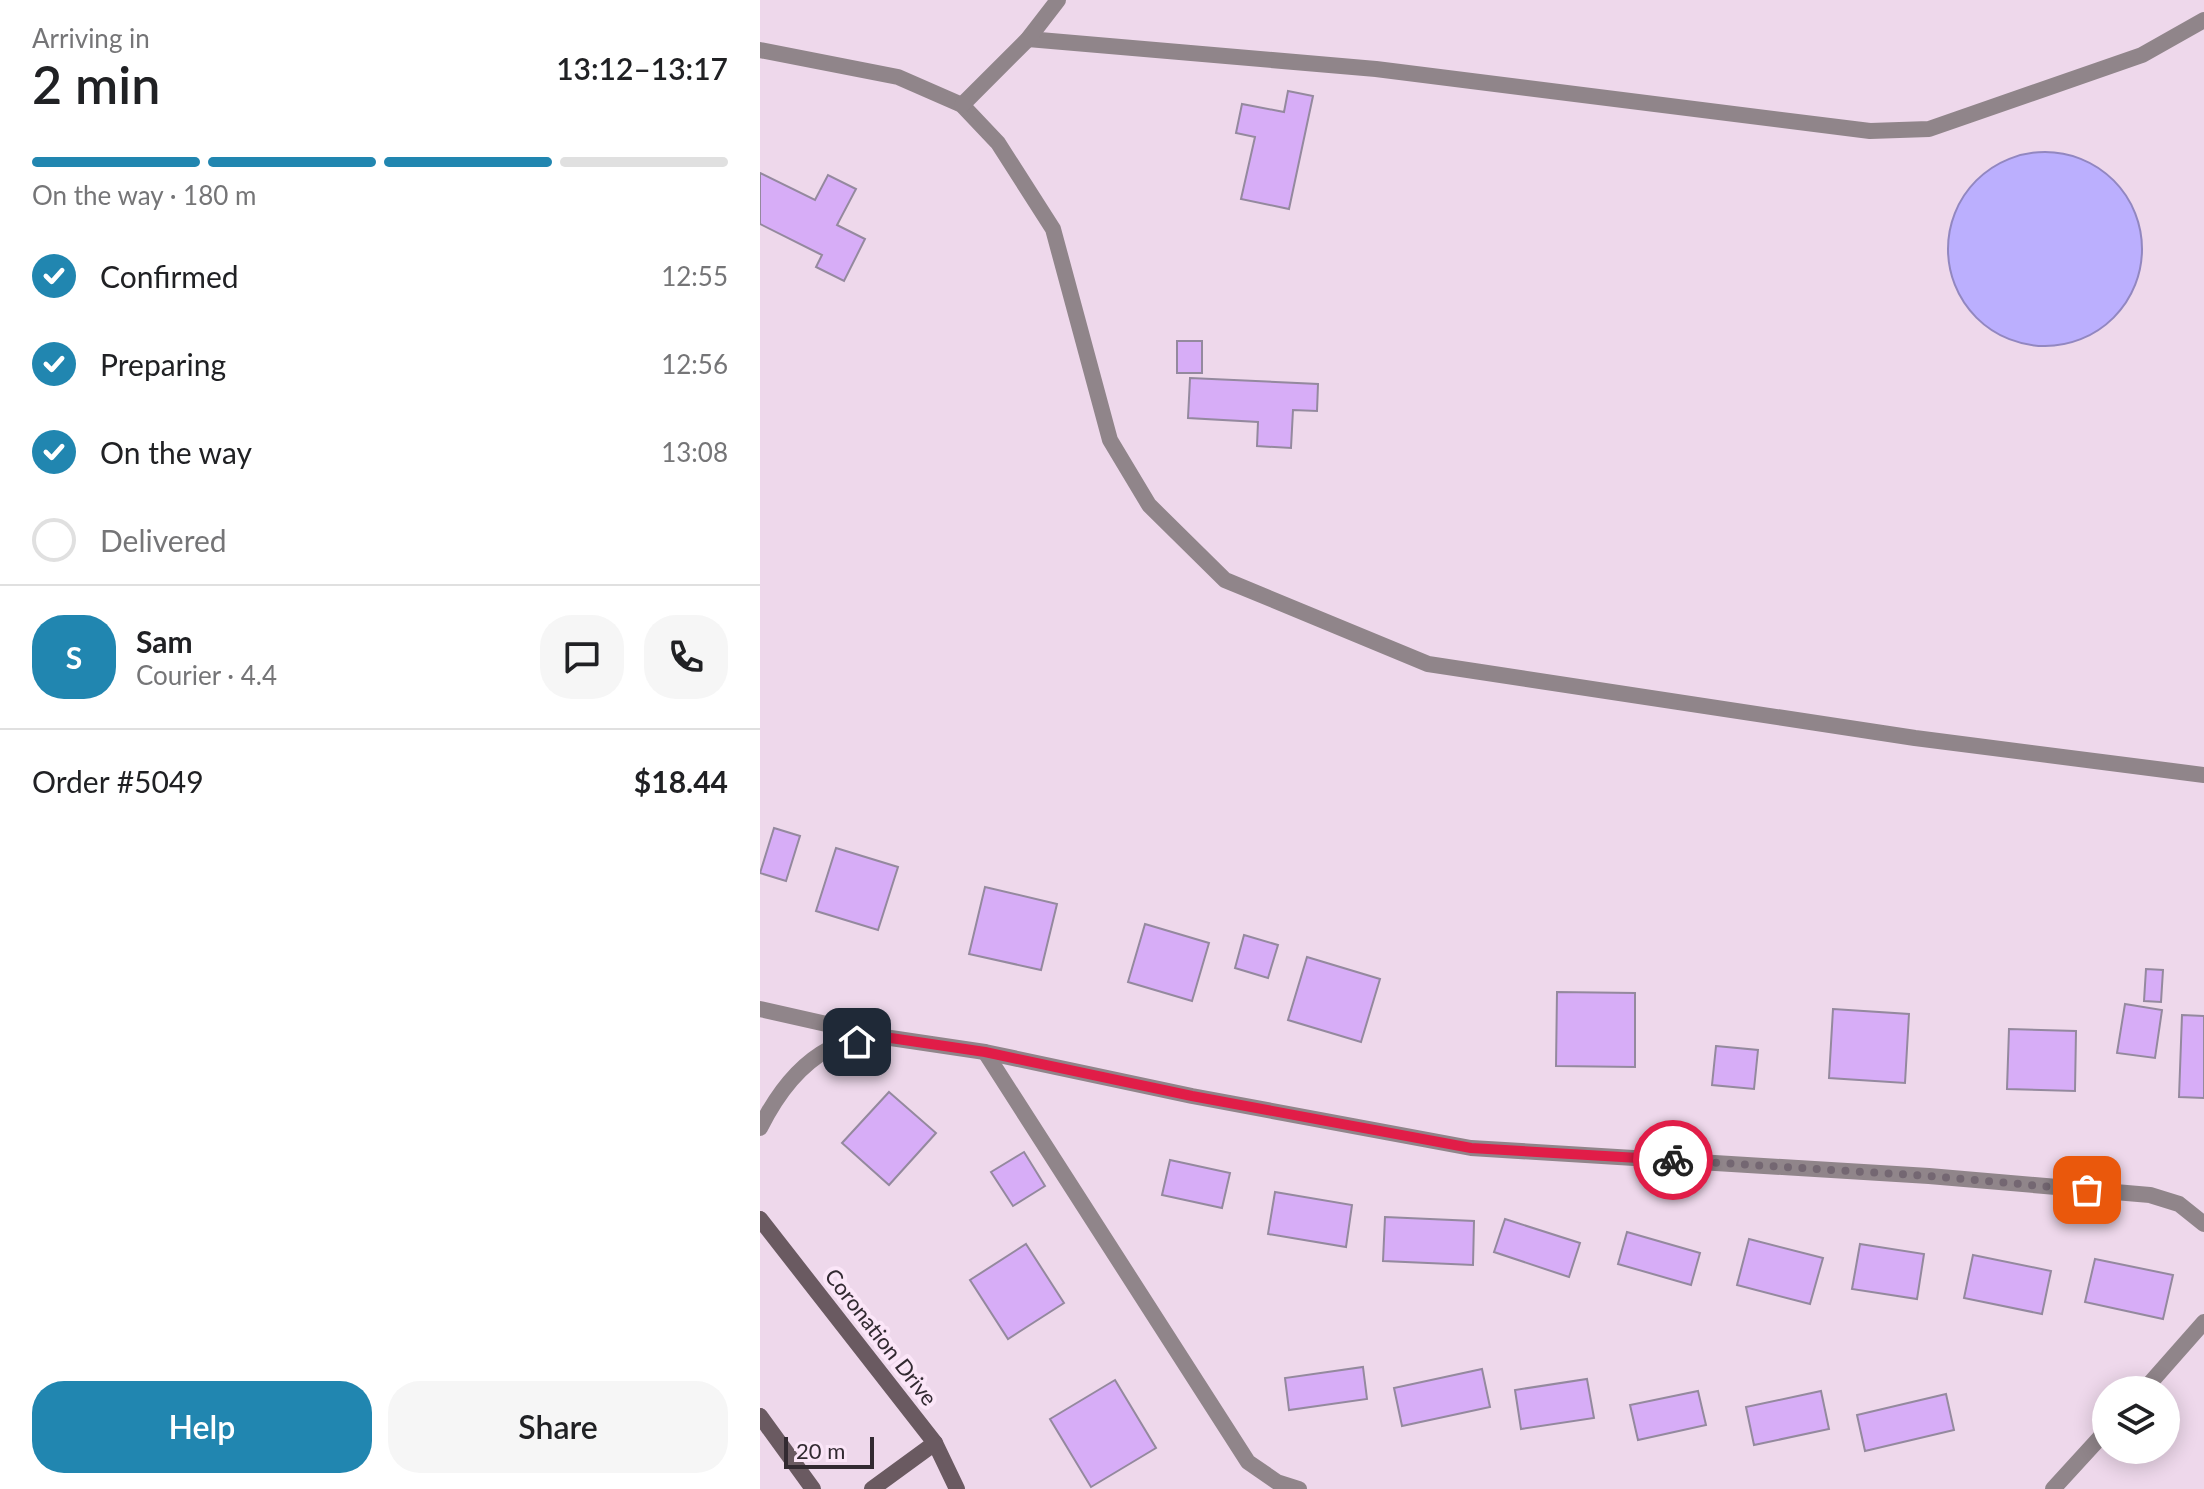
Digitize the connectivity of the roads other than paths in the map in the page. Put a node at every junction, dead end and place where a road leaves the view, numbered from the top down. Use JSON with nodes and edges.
{"nodes":[{"id":1,"x":1058,"y":0,"type":"edge"},
{"id":2,"x":2204,"y":20,"type":"edge"},
{"id":3,"x":1028,"y":39,"type":"junction"},
{"id":4,"x":760,"y":50,"type":"edge"},
{"id":5,"x":962,"y":105,"type":"junction"},
{"id":6,"x":2204,"y":775,"type":"edge"},
{"id":7,"x":760,"y":1009,"type":"edge"},
{"id":8,"x":884,"y":1037,"type":"junction"},
{"id":9,"x":985,"y":1052,"type":"junction"},
{"id":10,"x":760,"y":1128,"type":"edge"},
{"id":11,"x":760,"y":1219,"type":"edge"},
{"id":12,"x":2204,"y":1224,"type":"edge"},
{"id":13,"x":2204,"y":1322,"type":"edge"},
{"id":14,"x":2156,"y":1376,"type":"edge"},
{"id":15,"x":760,"y":1416,"type":"edge"},
{"id":16,"x":935,"y":1443,"type":"junction"},
{"id":17,"x":2092,"y":1446,"type":"edge"},
{"id":18,"x":813,"y":1489,"type":"edge"},
{"id":19,"x":872,"y":1489,"type":"edge"},
{"id":20,"x":957,"y":1489,"type":"edge"},
{"id":21,"x":1299,"y":1489,"type":"edge"},
{"id":22,"x":2053,"y":1489,"type":"edge"}],
"edges":[{"from":1,"to":3,"type":"street"},
{"from":2,"to":3,"type":"street"},
{"from":3,"to":5,"type":"street"},
{"from":4,"to":5,"type":"street"},
{"from":5,"to":6,"type":"street"},
{"from":7,"to":8,"type":"street"},
{"from":8,"to":9,"type":"street"},
{"from":8,"to":10,"type":"street"},
{"from":9,"to":12,"type":"street"},
{"from":9,"to":21,"type":"street"},
{"from":11,"to":16,"type":"street","name":"Coronation Drive"},
{"from":13,"to":14,"type":"street"},
{"from":15,"to":18,"type":"street"},
{"from":16,"to":19,"type":"street"},
{"from":16,"to":20,"type":"street","name":"Coronation Drive"},
{"from":17,"to":22,"type":"street"}]}
